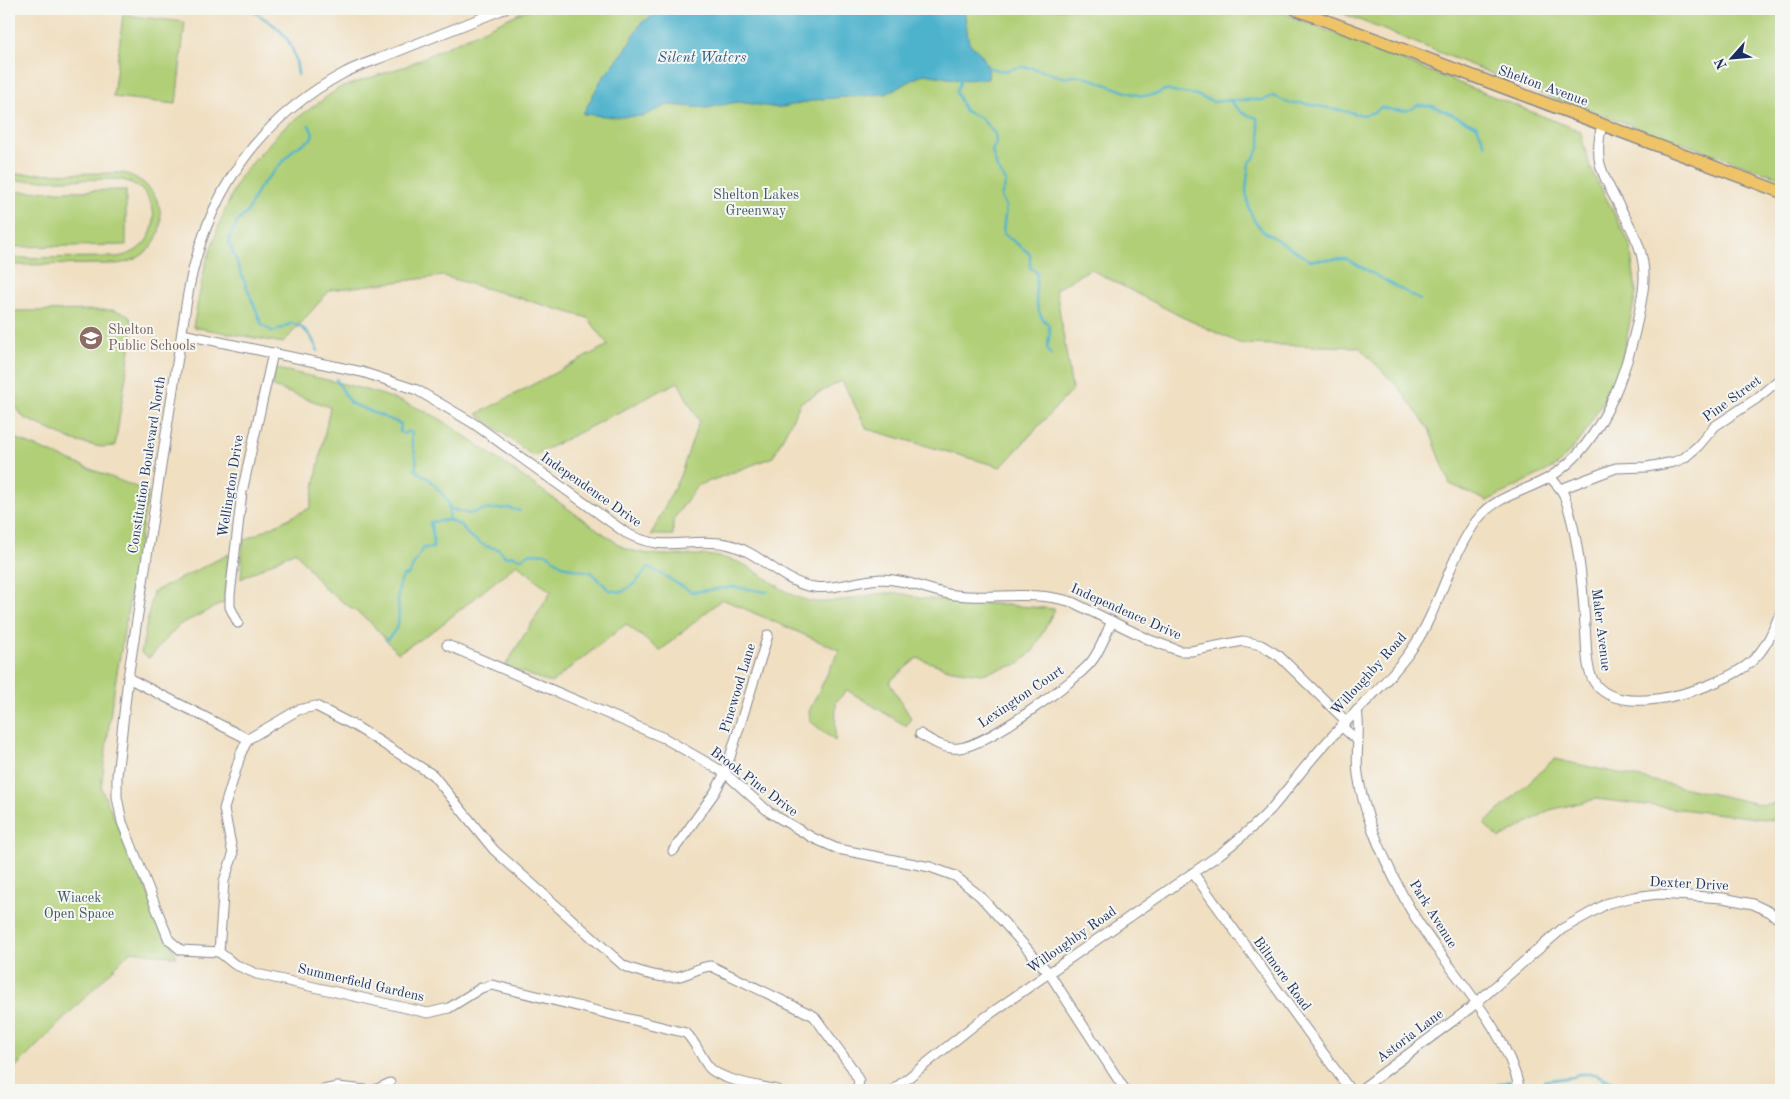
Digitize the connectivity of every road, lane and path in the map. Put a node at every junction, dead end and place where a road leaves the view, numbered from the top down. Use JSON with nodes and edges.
{"nodes":[{"id":1,"x":504,"y":9,"type":"edge"},
{"id":2,"x":1295,"y":9,"type":"edge"},
{"id":3,"x":1602,"y":124,"type":"junction"},
{"id":4,"x":1781,"y":192,"type":"edge"},
{"id":5,"x":182,"y":334,"type":"junction"},
{"id":6,"x":273,"y":353,"type":"junction"},
{"id":7,"x":1781,"y":378,"type":"edge"},
{"id":8,"x":1550,"y":477,"type":"junction"},
{"id":9,"x":1560,"y":489,"type":"junction"},
{"id":10,"x":1781,"y":610,"type":"edge"},
{"id":11,"x":1112,"y":621,"type":"junction"},
{"id":12,"x":238,"y":623,"type":"dead end"},
{"id":13,"x":768,"y":635,"type":"dead end"},
{"id":14,"x":447,"y":645,"type":"dead end"},
{"id":15,"x":128,"y":678,"type":"junction"},
{"id":16,"x":1357,"y":710,"type":"junction"},
{"id":17,"x":1343,"y":724,"type":"junction"},
{"id":18,"x":920,"y":734,"type":"dead end"},
{"id":19,"x":248,"y":739,"type":"junction"},
{"id":20,"x":1356,"y":739,"type":"junction"},
{"id":21,"x":725,"y":773,"type":"junction"},
{"id":22,"x":673,"y":851,"type":"dead end"},
{"id":23,"x":1193,"y":873,"type":"junction"},
{"id":24,"x":1781,"y":921,"type":"edge"},
{"id":25,"x":219,"y":952,"type":"junction"},
{"id":26,"x":1049,"y":973,"type":"junction"},
{"id":27,"x":1475,"y":1003,"type":"junction"},
{"id":28,"x":390,"y":1084,"type":"dead end"},
{"id":29,"x":323,"y":1090,"type":"edge"},
{"id":30,"x":366,"y":1090,"type":"edge"},
{"id":31,"x":375,"y":1090,"type":"edge"},
{"id":32,"x":777,"y":1090,"type":"edge"},
{"id":33,"x":857,"y":1090,"type":"edge"},
{"id":34,"x":893,"y":1090,"type":"edge"},
{"id":35,"x":1125,"y":1090,"type":"edge"},
{"id":36,"x":1350,"y":1090,"type":"edge"},
{"id":37,"x":1360,"y":1090,"type":"edge"},
{"id":38,"x":1520,"y":1090,"type":"edge"}],
"edges":[{"from":1,"to":5,"type":"street","name":"Constitution Boulevard North"},
{"from":2,"to":3,"type":"main road","name":"Shelton Avenue"},
{"from":3,"to":4,"type":"main road","name":"Shelton Avenue"},
{"from":3,"to":8,"type":"street","name":"Willoughby Road"},
{"from":5,"to":6,"type":"street","name":"Independence Drive"},
{"from":5,"to":15,"type":"street","name":"Constitution Boulevard North"},
{"from":6,"to":11,"type":"street","name":"Independence Drive"},
{"from":6,"to":12,"type":"street","name":"Wellington Drive"},
{"from":7,"to":9,"type":"street","name":"Pine Street"},
{"from":8,"to":9,"type":"street","name":"Maler Avenue"},
{"from":8,"to":16,"type":"street","name":"Willoughby Road"},
{"from":9,"to":10,"type":"street","name":"Maler Avenue"},
{"from":11,"to":17,"type":"street","name":"Independence Drive"},
{"from":11,"to":18,"type":"street","name":"Lexington Court"},
{"from":13,"to":21,"type":"street","name":"Pinewood Lane"},
{"from":14,"to":21,"type":"street","name":"Brook Pine Drive"},
{"from":15,"to":19,"type":"street"},
{"from":15,"to":25,"type":"street","name":"Constitution Boulevard North"},
{"from":16,"to":17,"type":"street","name":"Willoughby Road"},
{"from":16,"to":20,"type":"street","name":"Park Avenue"},
{"from":17,"to":20,"type":"street"},
{"from":17,"to":23,"type":"street","name":"Willoughby Road"},
{"from":19,"to":25,"type":"street"},
{"from":19,"to":33,"type":"street"},
{"from":20,"to":27,"type":"street","name":"Park Avenue"},
{"from":21,"to":22,"type":"street","name":"Pinewood Lane"},
{"from":21,"to":26,"type":"street","name":"Brook Pine Drive"},
{"from":23,"to":26,"type":"street","name":"Willoughby Road"},
{"from":23,"to":36,"type":"street","name":"Biltmore Road"},
{"from":24,"to":27,"type":"street","name":"Dexter Drive"},
{"from":25,"to":32,"type":"street","name":"Summerfield Gardens"},
{"from":26,"to":34,"type":"street","name":"Willoughby Road"},
{"from":26,"to":35,"type":"street","name":"Brook Pine Drive"},
{"from":27,"to":37,"type":"street","name":"Astoria Lane"},
{"from":27,"to":38,"type":"street","name":"Park Avenue"},
{"from":28,"to":31,"type":"street"},
{"from":29,"to":30,"type":"street"}]}
